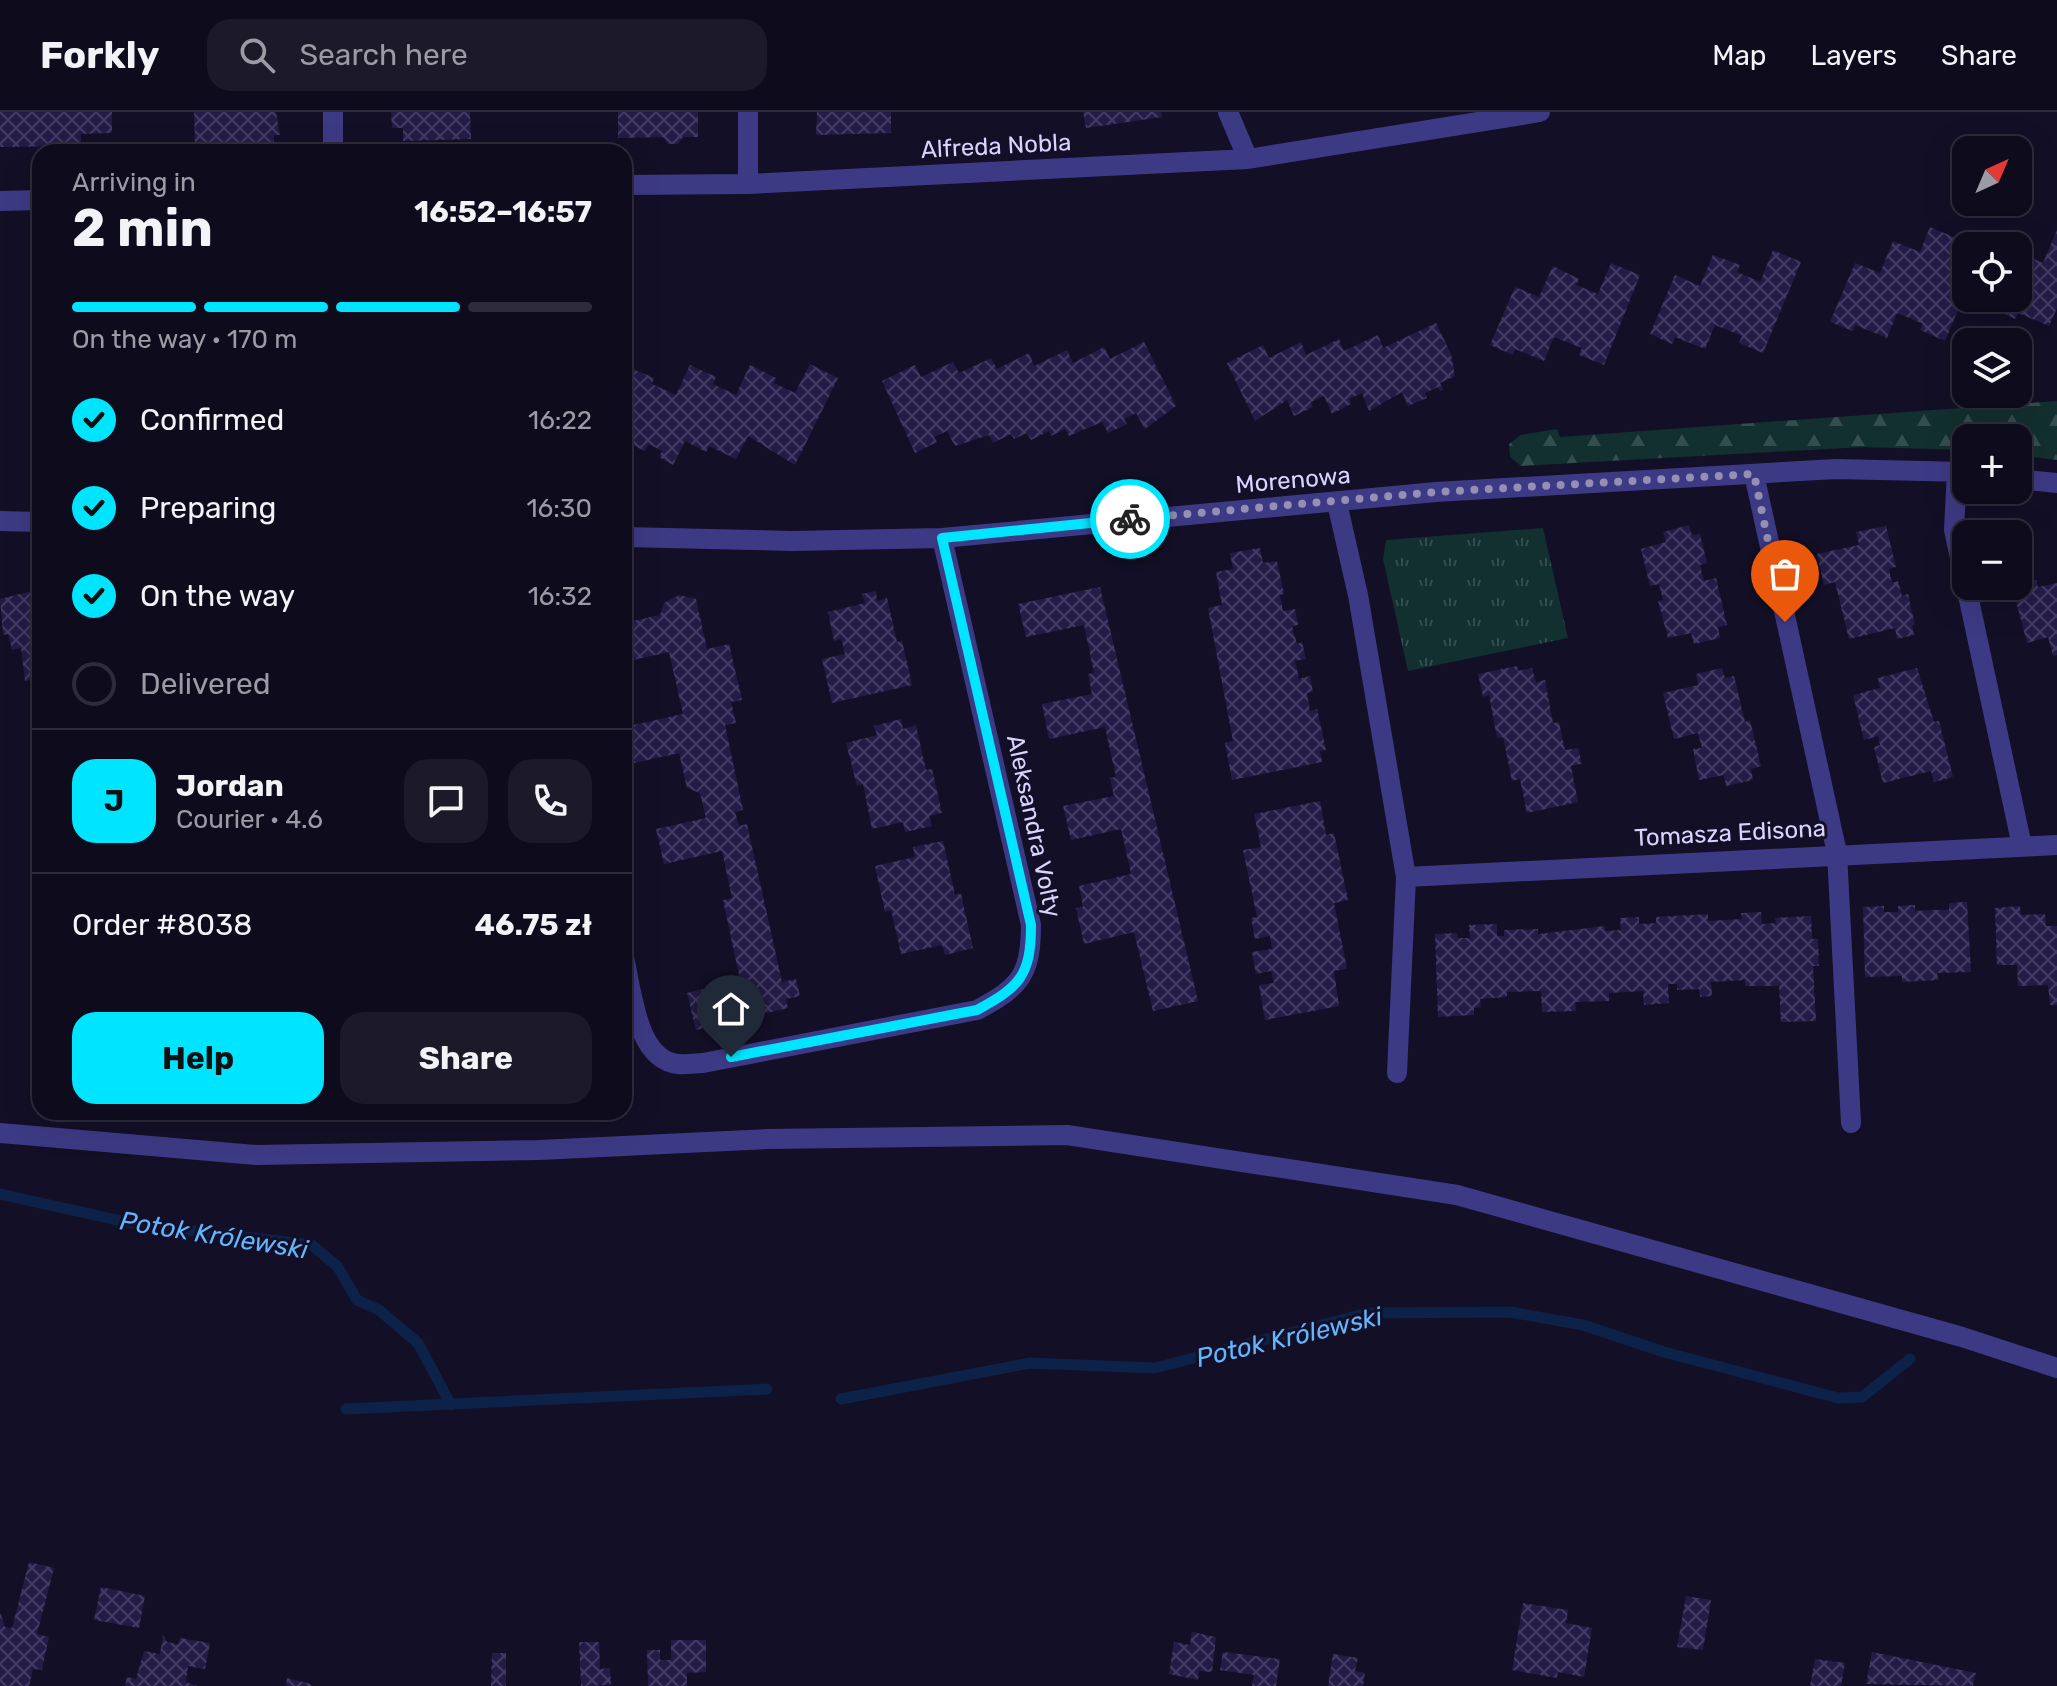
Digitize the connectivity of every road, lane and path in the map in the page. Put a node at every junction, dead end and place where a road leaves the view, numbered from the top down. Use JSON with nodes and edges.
{"nodes":[{"id":1,"x":333,"y":112,"type":"edge"},
{"id":2,"x":748,"y":112,"type":"edge"},
{"id":3,"x":1228,"y":112,"type":"edge"},
{"id":4,"x":1540,"y":112,"type":"edge"},
{"id":5,"x":333,"y":144,"type":"edge"},
{"id":6,"x":1248,"y":159,"type":"junction"},
{"id":7,"x":748,"y":184,"type":"junction"},
{"id":8,"x":632,"y":185,"type":"edge"},
{"id":9,"x":32,"y":200,"type":"edge"},
{"id":10,"x":0,"y":201,"type":"edge"},
{"id":11,"x":1952,"y":472,"type":"edge"},
{"id":12,"x":1754,"y":474,"type":"junction"},
{"id":13,"x":2032,"y":480,"type":"edge"},
{"id":14,"x":2057,"y":483,"type":"edge"},
{"id":15,"x":1337,"y":503,"type":"junction"},
{"id":16,"x":1958,"y":504,"type":"edge"},
{"id":17,"x":0,"y":521,"type":"edge"},
{"id":18,"x":32,"y":522,"type":"edge"},
{"id":19,"x":632,"y":537,"type":"edge"},
{"id":20,"x":942,"y":538,"type":"junction"},
{"id":21,"x":2057,"y":845,"type":"edge"},
{"id":22,"x":2022,"y":846,"type":"junction"},
{"id":23,"x":1837,"y":853,"type":"junction"},
{"id":24,"x":1406,"y":877,"type":"junction"},
{"id":25,"x":632,"y":986,"type":"edge"},
{"id":26,"x":1397,"y":1073,"type":"dead end"},
{"id":27,"x":1851,"y":1123,"type":"dead end"},
{"id":28,"x":0,"y":1133,"type":"edge"},
{"id":29,"x":2057,"y":1368,"type":"edge"}],
"edges":[{"from":1,"to":5,"type":"street"},
{"from":2,"to":7,"type":"street"},
{"from":3,"to":6,"type":"street"},
{"from":4,"to":6,"type":"street","name":"Alfreda Nobla"},
{"from":6,"to":7,"type":"street","name":"Alfreda Nobla"},
{"from":7,"to":8,"type":"street","name":"Alfreda Nobla"},
{"from":9,"to":10,"type":"street"},
{"from":11,"to":12,"type":"street","name":"Morenowa"},
{"from":12,"to":15,"type":"street","name":"Morenowa"},
{"from":12,"to":23,"type":"street"},
{"from":13,"to":14,"type":"street"},
{"from":15,"to":20,"type":"street","name":"Morenowa"},
{"from":15,"to":24,"type":"street"},
{"from":16,"to":22,"type":"street"},
{"from":17,"to":18,"type":"street"},
{"from":19,"to":20,"type":"street","name":"Morenowa"},
{"from":20,"to":25,"type":"street","name":"Aleksandra Volty"},
{"from":21,"to":22,"type":"street","name":"Tomasza Edisona"},
{"from":22,"to":23,"type":"street","name":"Tomasza Edisona"},
{"from":23,"to":24,"type":"street","name":"Tomasza Edisona"},
{"from":23,"to":27,"type":"street"},
{"from":24,"to":26,"type":"street"},
{"from":28,"to":29,"type":"street"}]}
